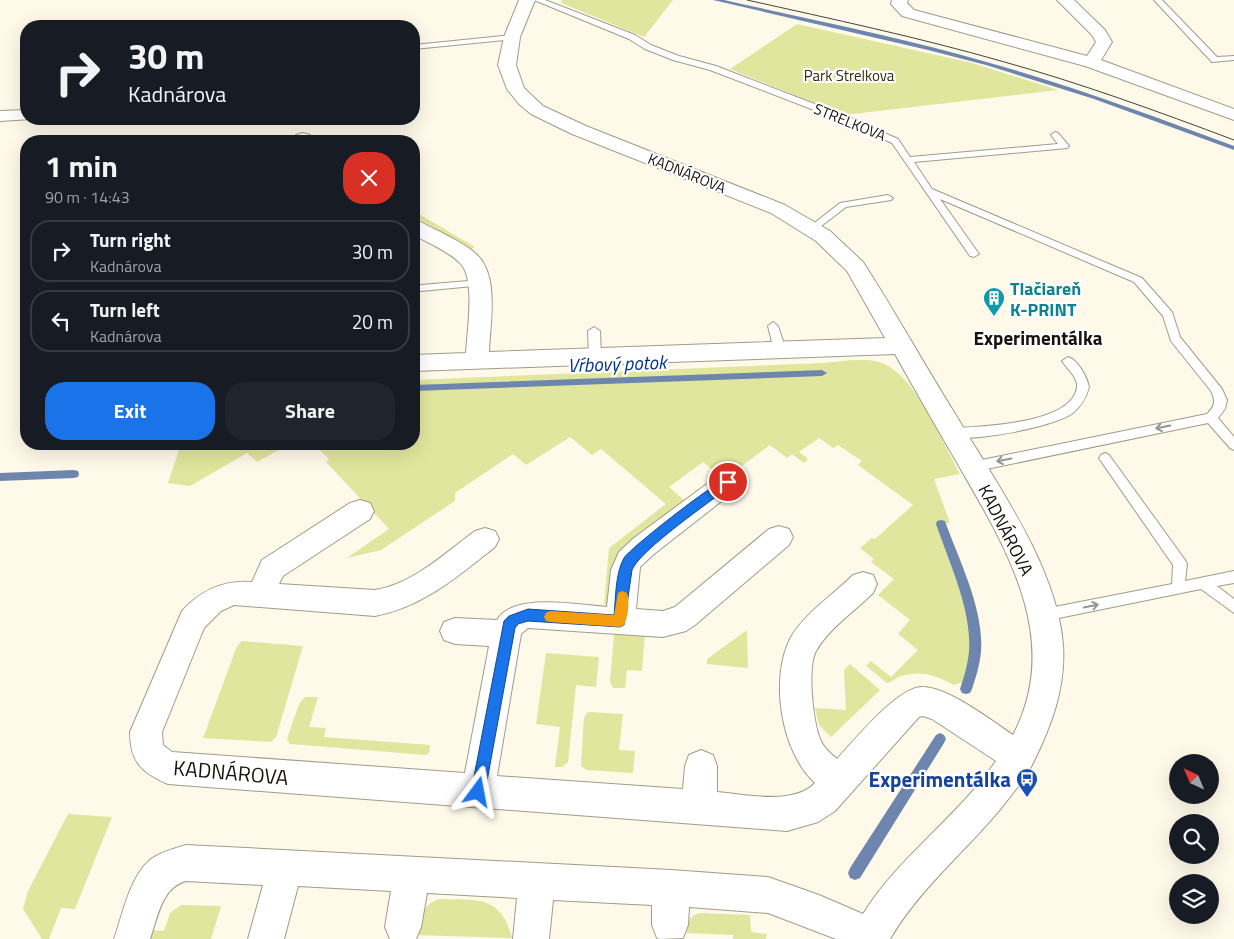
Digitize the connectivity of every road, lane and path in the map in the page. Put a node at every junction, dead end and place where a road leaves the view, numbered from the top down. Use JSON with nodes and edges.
{"nodes":[{"id":1,"x":527,"y":0,"type":"edge"},
{"id":2,"x":538,"y":0,"type":"edge"},
{"id":3,"x":900,"y":0,"type":"edge"},
{"id":4,"x":1065,"y":0,"type":"edge"},
{"id":5,"x":1158,"y":0,"type":"edge"},
{"id":6,"x":512,"y":37,"type":"junction"},
{"id":7,"x":420,"y":46,"type":"edge"},
{"id":8,"x":1234,"y":58,"type":"edge"},
{"id":9,"x":1091,"y":62,"type":"junction"},
{"id":10,"x":20,"y":115,"type":"edge"},
{"id":11,"x":1234,"y":115,"type":"edge"},
{"id":12,"x":0,"y":116,"type":"edge"},
{"id":13,"x":1056,"y":135,"type":"dead end"},
{"id":14,"x":908,"y":160,"type":"junction"},
{"id":15,"x":930,"y":191,"type":"junction"},
{"id":16,"x":888,"y":198,"type":"dead end"},
{"id":17,"x":813,"y":228,"type":"junction"},
{"id":18,"x":420,"y":230,"type":"edge"},
{"id":19,"x":974,"y":254,"type":"dead end"},
{"id":20,"x":480,"y":282,"type":"junction"},
{"id":21,"x":422,"y":288,"type":"dead end"},
{"id":22,"x":773,"y":326,"type":"dead end"},
{"id":23,"x":594,"y":331,"type":"dead end"},
{"id":24,"x":902,"y":346,"type":"junction"},
{"id":25,"x":780,"y":350,"type":"junction"},
{"id":26,"x":595,"y":357,"type":"junction"},
{"id":27,"x":477,"y":361,"type":"junction"},
{"id":28,"x":1068,"y":361,"type":"dead end"},
{"id":29,"x":420,"y":363,"type":"edge"},
{"id":30,"x":1211,"y":418,"type":"junction"},
{"id":31,"x":952,"y":433,"type":"junction"},
{"id":32,"x":1234,"y":445,"type":"edge"},
{"id":33,"x":1106,"y":458,"type":"dead end"},
{"id":34,"x":972,"y":466,"type":"junction"},
{"id":35,"x":728,"y":482,"type":"dead end"},
{"id":36,"x":360,"y":511,"type":"dead end"},
{"id":37,"x":779,"y":537,"type":"dead end"},
{"id":38,"x":486,"y":539,"type":"dead end"},
{"id":39,"x":1234,"y":577,"type":"edge"},
{"id":40,"x":1203,"y":583,"type":"junction"},
{"id":41,"x":864,"y":584,"type":"dead end"},
{"id":42,"x":1178,"y":588,"type":"junction"},
{"id":43,"x":260,"y":594,"type":"junction"},
{"id":44,"x":1234,"y":606,"type":"edge"},
{"id":45,"x":1044,"y":615,"type":"junction"},
{"id":46,"x":620,"y":621,"type":"junction"},
{"id":47,"x":455,"y":631,"type":"dead end"},
{"id":48,"x":506,"y":634,"type":"junction"},
{"id":49,"x":1019,"y":757,"type":"junction"},
{"id":50,"x":701,"y":766,"type":"dead end"},
{"id":51,"x":838,"y":782,"type":"junction"},
{"id":52,"x":478,"y":792,"type":"junction"},
{"id":53,"x":699,"y":808,"type":"junction"},
{"id":54,"x":285,"y":868,"type":"junction"},
{"id":55,"x":412,"y":874,"type":"junction"},
{"id":56,"x":537,"y":881,"type":"junction"},
{"id":57,"x":671,"y":888,"type":"junction"},
{"id":58,"x":670,"y":925,"type":"dead end"},
{"id":59,"x":403,"y":927,"type":"dead end"},
{"id":60,"x":870,"y":938,"type":"edge"},
{"id":61,"x":132,"y":939,"type":"edge"},
{"id":62,"x":266,"y":939,"type":"edge"},
{"id":63,"x":532,"y":939,"type":"edge"}],
"edges":[{"from":1,"to":6,"type":"street","name":"KADNÁROVA"},
{"from":2,"to":14,"type":"lane","name":"STRELKOVA"},
{"from":3,"to":9,"type":"street"},
{"from":4,"to":9,"type":"street"},
{"from":5,"to":8,"type":"lane"},
{"from":6,"to":7,"type":"lane"},
{"from":6,"to":17,"type":"street","name":"KADNÁROVA"},
{"from":9,"to":11,"type":"street"},
{"from":10,"to":12,"type":"street"},
{"from":13,"to":14,"type":"lane"},
{"from":14,"to":15,"type":"lane","name":"STRELKOVA"},
{"from":15,"to":19,"type":"lane","name":"STRELKOVA"},
{"from":15,"to":30,"type":"lane"},
{"from":16,"to":17,"type":"lane"},
{"from":17,"to":24,"type":"street","name":"KADNÁROVA"},
{"from":18,"to":20,"type":"street"},
{"from":20,"to":21,"type":"lane"},
{"from":20,"to":27,"type":"street"},
{"from":22,"to":25,"type":"lane"},
{"from":23,"to":26,"type":"lane"},
{"from":24,"to":25,"type":"street"},
{"from":24,"to":31,"type":"street","name":"KADNÁROVA"},
{"from":25,"to":26,"type":"street"},
{"from":26,"to":27,"type":"street"},
{"from":27,"to":29,"type":"street"},
{"from":28,"to":31,"type":"lane"},
{"from":30,"to":32,"type":"lane"},
{"from":30,"to":34,"type":"lane","one_way":true},
{"from":31,"to":34,"type":"street","name":"KADNÁROVA"},
{"from":33,"to":42,"type":"lane"},
{"from":34,"to":45,"type":"street","name":"KADNÁROVA"},
{"from":35,"to":46,"type":"street"},
{"from":36,"to":43,"type":"street"},
{"from":37,"to":46,"type":"street"},
{"from":38,"to":43,"type":"street","name":"KADNÁROVA"},
{"from":39,"to":40,"type":"lane"},
{"from":40,"to":42,"type":"lane"},
{"from":40,"to":44,"type":"lane"},
{"from":41,"to":51,"type":"street"},
{"from":45,"to":42,"type":"lane","one_way":true},
{"from":43,"to":52,"type":"street","name":"KADNÁROVA"},
{"from":45,"to":49,"type":"street","name":"KADNÁROVA"},
{"from":46,"to":48,"type":"street"},
{"from":47,"to":48,"type":"street"},
{"from":48,"to":52,"type":"street"},
{"from":49,"to":51,"type":"street","name":"KADNÁROVA"},
{"from":49,"to":60,"type":"street","name":"KADNÁROVA"},
{"from":50,"to":53,"type":"street"},
{"from":51,"to":53,"type":"street","name":"KADNÁROVA"},
{"from":52,"to":53,"type":"street","name":"KADNÁROVA"},
{"from":54,"to":55,"type":"street","name":"KADNÁROVA"},
{"from":54,"to":61,"type":"street","name":"KADNÁROVA"},
{"from":54,"to":62,"type":"street"},
{"from":55,"to":56,"type":"street","name":"KADNÁROVA"},
{"from":55,"to":59,"type":"street"},
{"from":56,"to":57,"type":"street","name":"KADNÁROVA"},
{"from":56,"to":63,"type":"street"},
{"from":57,"to":58,"type":"street"},
{"from":57,"to":60,"type":"street","name":"KADNÁROVA"}]}
